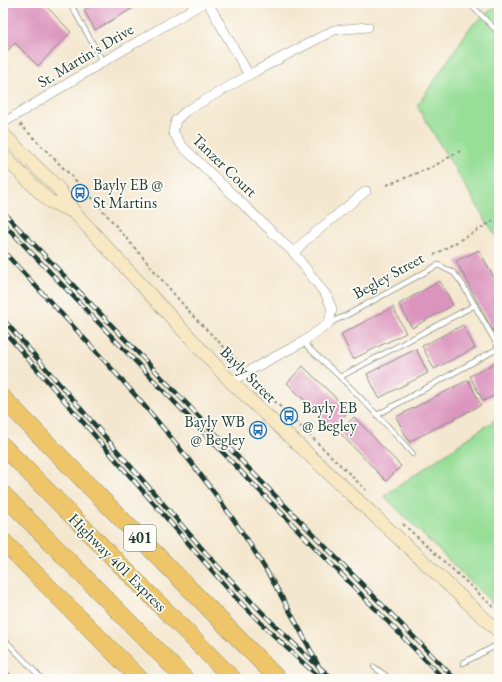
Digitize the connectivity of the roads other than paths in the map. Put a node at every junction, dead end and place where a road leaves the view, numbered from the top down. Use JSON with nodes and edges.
{"nodes":[{"id":1,"x":70,"y":3,"type":"edge"},
{"id":2,"x":203,"y":3,"type":"edge"},
{"id":3,"x":208,"y":3,"type":"edge"},
{"id":4,"x":469,"y":3,"type":"edge"},
{"id":5,"x":368,"y":27,"type":"dead end"},
{"id":6,"x":499,"y":33,"type":"edge"},
{"id":7,"x":103,"y":62,"type":"junction"},
{"id":8,"x":249,"y":76,"type":"junction"},
{"id":9,"x":3,"y":123,"type":"edge"},
{"id":10,"x":3,"y":134,"type":"edge"},
{"id":11,"x":3,"y":156,"type":"edge"},
{"id":12,"x":366,"y":191,"type":"dead end"},
{"id":13,"x":74,"y":212,"type":"junction"},
{"id":14,"x":294,"y":253,"type":"junction"},
{"id":15,"x":475,"y":305,"type":"junction"},
{"id":16,"x":329,"y":324,"type":"junction"},
{"id":17,"x":303,"y":342,"type":"junction"},
{"id":18,"x":499,"y":348,"type":"edge"},
{"id":19,"x":340,"y":377,"type":"junction"},
{"id":20,"x":231,"y":382,"type":"junction"},
{"id":21,"x":3,"y":398,"type":"edge"},
{"id":22,"x":377,"y":414,"type":"junction"},
{"id":23,"x":3,"y":446,"type":"edge"},
{"id":24,"x":413,"y":454,"type":"dead end"},
{"id":25,"x":3,"y":494,"type":"edge"},
{"id":26,"x":3,"y":541,"type":"edge"},
{"id":27,"x":499,"y":632,"type":"edge"},
{"id":28,"x":3,"y":638,"type":"edge"},
{"id":29,"x":499,"y":644,"type":"edge"},
{"id":30,"x":463,"y":664,"type":"dead end"},
{"id":31,"x":374,"y":667,"type":"dead end"},
{"id":32,"x":42,"y":679,"type":"edge"},
{"id":33,"x":140,"y":679,"type":"edge"},
{"id":34,"x":185,"y":679,"type":"edge"},
{"id":35,"x":233,"y":679,"type":"edge"},
{"id":36,"x":278,"y":679,"type":"edge"},
{"id":37,"x":390,"y":679,"type":"edge"}],
"edges":[{"from":1,"to":7,"type":"lane"},
{"from":2,"to":7,"type":"street","name":"St. Martin's Drive"},
{"from":3,"to":8,"type":"street"},
{"from":4,"to":6,"type":"lane"},
{"from":5,"to":8,"type":"street","name":"Tanzer Court"},
{"from":7,"to":9,"type":"street","name":"St. Martin's Drive"},
{"from":8,"to":14,"type":"street","name":"Tanzer Court"},
{"from":10,"to":13,"type":"main road","name":"Bayly Street"},
{"from":11,"to":13,"type":"main road","name":"Bayly Street"},
{"from":12,"to":14,"type":"street"},
{"from":13,"to":20,"type":"main road","name":"Bayly Street"},
{"from":14,"to":16,"type":"street","name":"Tanzer Court"},
{"from":15,"to":16,"type":"lane","name":"Begley Street"},
{"from":15,"to":18,"type":"lane","name":"Begley Street"},
{"from":15,"to":19,"type":"lane"},
{"from":16,"to":17,"type":"street","name":"Begley Street"},
{"from":17,"to":19,"type":"lane"},
{"from":17,"to":20,"type":"street","name":"Begley Street"},
{"from":18,"to":22,"type":"lane"},
{"from":19,"to":22,"type":"lane"},
{"from":20,"to":27,"type":"main road","name":"Bayly Street"},
{"from":21,"to":36,"type":"highway","number":"401"},
{"from":22,"to":24,"type":"lane"},
{"from":23,"to":35,"type":"highway","name":"Highway 401 Express","number":"401"},
{"from":25,"to":34,"type":"highway"},
{"from":26,"to":33,"type":"highway"},
{"from":28,"to":32,"type":"lane"},
{"from":29,"to":30,"type":"lane"},
{"from":31,"to":37,"type":"lane"}]}
